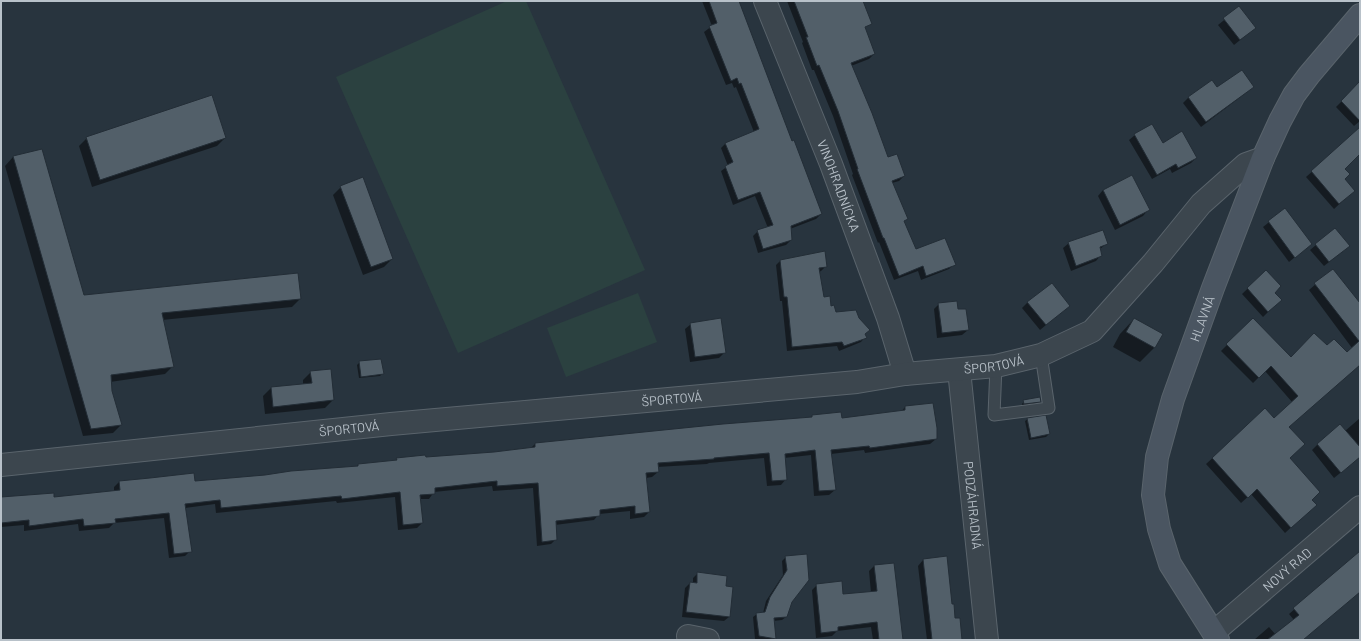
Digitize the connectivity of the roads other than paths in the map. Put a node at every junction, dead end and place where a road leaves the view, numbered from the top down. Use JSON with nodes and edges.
{"nodes":[{"id":1,"x":765,"y":1,"type":"edge"},
{"id":2,"x":1360,"y":15,"type":"edge"},
{"id":3,"x":1262,"y":158,"type":"junction"},
{"id":4,"x":1041,"y":356,"type":"junction"},
{"id":5,"x":996,"y":366,"type":"junction"},
{"id":6,"x":959,"y":370,"type":"junction"},
{"id":7,"x":905,"y":374,"type":"junction"},
{"id":8,"x":1,"y":465,"type":"edge"},
{"id":9,"x":1360,"y":508,"type":"edge"},
{"id":10,"x":1216,"y":636,"type":"edge"},
{"id":11,"x":987,"y":640,"type":"edge"}],
"edges":[{"from":1,"to":7,"type":"street","name":"VINOHRADNÍCKA"},
{"from":2,"to":3,"type":"main road","name":"HLAVNÁ"},
{"from":3,"to":4,"type":"street","name":"ŠPORTOVÁ"},
{"from":3,"to":10,"type":"main road","name":"HLAVNÁ"},
{"from":4,"to":5,"type":"street","name":"ŠPORTOVÁ"},
{"from":4,"to":5,"type":"lane"},
{"from":5,"to":6,"type":"street","name":"ŠPORTOVÁ"},
{"from":6,"to":7,"type":"street","name":"ŠPORTOVÁ"},
{"from":6,"to":11,"type":"street","name":"PODZÁHRADNÁ"},
{"from":7,"to":8,"type":"street","name":"ŠPORTOVÁ"},
{"from":9,"to":10,"type":"street","name":"NOVÝ RAD"}]}
